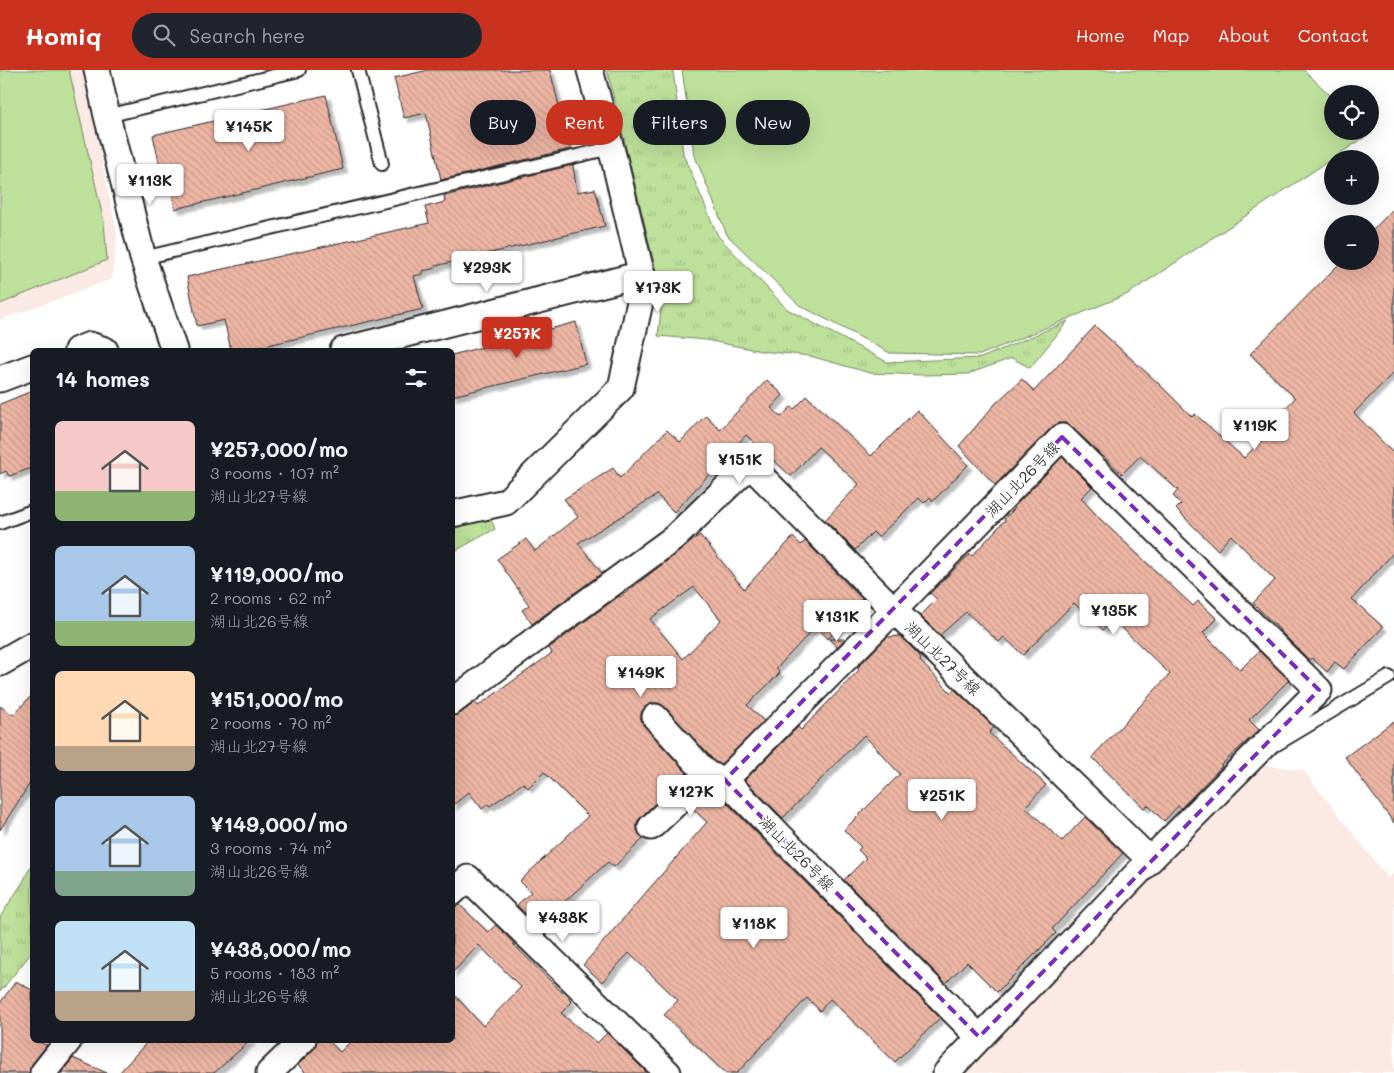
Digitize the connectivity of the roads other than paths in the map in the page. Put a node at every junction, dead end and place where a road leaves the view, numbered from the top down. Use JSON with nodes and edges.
{"nodes":[{"id":1,"x":97,"y":70,"type":"edge"},
{"id":2,"x":299,"y":70,"type":"edge"},
{"id":3,"x":358,"y":70,"type":"edge"},
{"id":4,"x":590,"y":70,"type":"edge"},
{"id":5,"x":107,"y":116,"type":"junction"},
{"id":6,"x":611,"y":148,"type":"junction"},
{"id":7,"x":382,"y":164,"type":"dead end"},
{"id":8,"x":143,"y":258,"type":"junction"},
{"id":9,"x":642,"y":274,"type":"junction"},
{"id":10,"x":83,"y":348,"type":"edge"},
{"id":11,"x":99,"y":348,"type":"edge"},
{"id":12,"x":173,"y":348,"type":"edge"},
{"id":13,"x":351,"y":348,"type":"edge"},
{"id":14,"x":30,"y":368,"type":"edge"},
{"id":15,"x":0,"y":379,"type":"edge"},
{"id":16,"x":30,"y":512,"type":"edge"},
{"id":17,"x":455,"y":513,"type":"edge"},
{"id":18,"x":0,"y":523,"type":"edge"},
{"id":19,"x":894,"y":610,"type":"junction"},
{"id":20,"x":30,"y":646,"type":"edge"},
{"id":21,"x":0,"y":663,"type":"edge"},
{"id":22,"x":1389,"y":677,"type":"dead end"},
{"id":23,"x":455,"y":700,"type":"edge"},
{"id":24,"x":655,"y":717,"type":"dead end"},
{"id":25,"x":1249,"y":760,"type":"junction"},
{"id":26,"x":716,"y":777,"type":"junction"},
{"id":27,"x":651,"y":827,"type":"dead end"},
{"id":28,"x":1150,"y":860,"type":"junction"},
{"id":29,"x":455,"y":890,"type":"edge"},
{"id":30,"x":978,"y":1037,"type":"junction"},
{"id":31,"x":67,"y":1043,"type":"edge"},
{"id":32,"x":300,"y":1043,"type":"edge"},
{"id":33,"x":43,"y":1073,"type":"edge"},
{"id":34,"x":269,"y":1073,"type":"edge"},
{"id":35,"x":668,"y":1073,"type":"edge"},
{"id":36,"x":946,"y":1073,"type":"edge"}],
"edges":[{"from":1,"to":5,"type":"street"},
{"from":2,"to":5,"type":"lane"},
{"from":3,"to":7,"type":"lane"},
{"from":4,"to":6,"type":"street"},
{"from":5,"to":8,"type":"street"},
{"from":6,"to":8,"type":"lane"},
{"from":6,"to":9,"type":"street"},
{"from":8,"to":12,"type":"street"},
{"from":9,"to":13,"type":"street"},
{"from":9,"to":17,"type":"street"},
{"from":10,"to":11,"type":"street"},
{"from":14,"to":15,"type":"street"},
{"from":16,"to":18,"type":"lane"},
{"from":19,"to":23,"type":"street","name":"湖山北27号線"},
{"from":19,"to":25,"type":"street","name":"湖山北26号線"},
{"from":19,"to":26,"type":"street","name":"湖山北26号線"},
{"from":19,"to":28,"type":"street","name":"湖山北27号線"},
{"from":20,"to":21,"type":"street"},
{"from":22,"to":25,"type":"lane"},
{"from":24,"to":26,"type":"street"},
{"from":25,"to":28,"type":"street","name":"湖山北26号線"},
{"from":26,"to":27,"type":"street"},
{"from":26,"to":30,"type":"street","name":"湖山北26号線"},
{"from":28,"to":30,"type":"street","name":"湖山北26号線"},
{"from":29,"to":35,"type":"street"},
{"from":30,"to":36,"type":"street","name":"湖山北26号線"},
{"from":31,"to":33,"type":"street"},
{"from":32,"to":34,"type":"street"}]}
